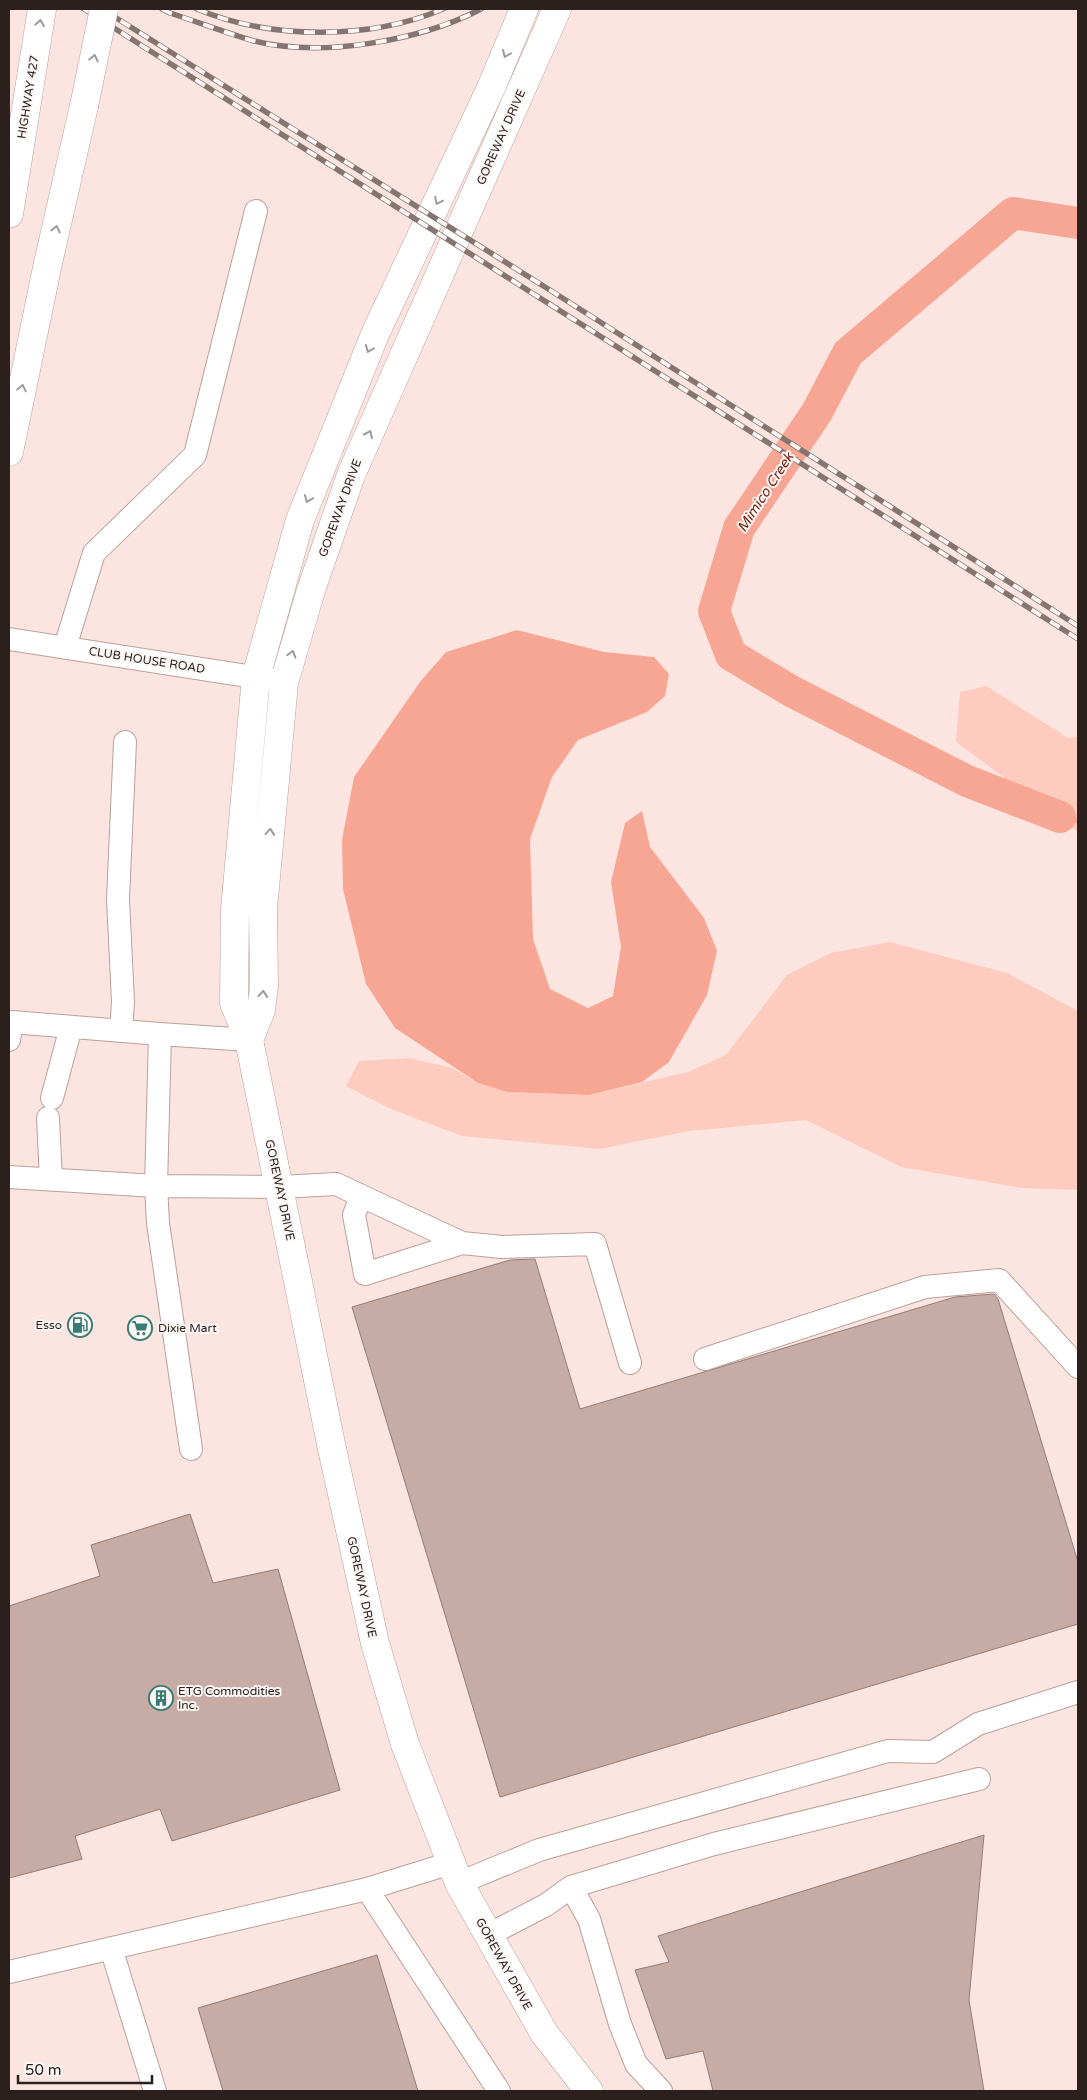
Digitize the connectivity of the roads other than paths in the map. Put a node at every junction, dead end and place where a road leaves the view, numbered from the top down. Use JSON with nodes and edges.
{"nodes":[{"id":1,"x":42,"y":9,"type":"edge"},
{"id":2,"x":104,"y":9,"type":"edge"},
{"id":3,"x":524,"y":9,"type":"edge"},
{"id":4,"x":557,"y":9,"type":"edge"},
{"id":5,"x":256,"y":211,"type":"dead end"},
{"id":6,"x":9,"y":214,"type":"edge"},
{"id":7,"x":9,"y":452,"type":"edge"},
{"id":8,"x":9,"y":639,"type":"edge"},
{"id":9,"x":64,"y":647,"type":"junction"},
{"id":10,"x":256,"y":677,"type":"junction"},
{"id":11,"x":284,"y":682,"type":"junction"},
{"id":12,"x":125,"y":742,"type":"dead end"},
{"id":13,"x":71,"y":1027,"type":"junction"},
{"id":14,"x":121,"y":1031,"type":"junction"},
{"id":15,"x":160,"y":1034,"type":"junction"},
{"id":16,"x":9,"y":1040,"type":"edge"},
{"id":17,"x":249,"y":1040,"type":"junction"},
{"id":18,"x":9,"y":1177,"type":"edge"},
{"id":19,"x":50,"y":1179,"type":"junction"},
{"id":20,"x":156,"y":1186,"type":"junction"},
{"id":21,"x":280,"y":1187,"type":"junction"},
{"id":22,"x":360,"y":1196,"type":"junction"},
{"id":23,"x":462,"y":1244,"type":"junction"},
{"id":24,"x":705,"y":1359,"type":"dead end"},
{"id":25,"x":630,"y":1363,"type":"dead end"},
{"id":26,"x":1078,"y":1367,"type":"edge"},
{"id":27,"x":190,"y":1449,"type":"dead end"},
{"id":28,"x":1078,"y":1692,"type":"edge"},
{"id":29,"x":979,"y":1780,"type":"dead end"},
{"id":30,"x":455,"y":1873,"type":"junction"},
{"id":31,"x":570,"y":1887,"type":"junction"},
{"id":32,"x":367,"y":1888,"type":"junction"},
{"id":33,"x":488,"y":1935,"type":"junction"},
{"id":34,"x":111,"y":1948,"type":"junction"},
{"id":35,"x":9,"y":1972,"type":"edge"},
{"id":36,"x":155,"y":2091,"type":"edge"},
{"id":37,"x":499,"y":2091,"type":"edge"},
{"id":38,"x":590,"y":2091,"type":"edge"},
{"id":39,"x":661,"y":2091,"type":"edge"}],
"edges":[{"from":6,"to":1,"type":"main road","name":"HIGHWAY 427","one_way":true},
{"from":7,"to":2,"type":"main road","one_way":true,"bridge":true},
{"from":3,"to":10,"type":"main road","name":"GOREWAY DRIVE","one_way":true},
{"from":11,"to":4,"type":"main road","name":"GOREWAY DRIVE","one_way":true},
{"from":5,"to":9,"type":"street"},
{"from":8,"to":9,"type":"street","name":"CLUB HOUSE ROAD"},
{"from":9,"to":10,"type":"street","name":"CLUB HOUSE ROAD"},
{"from":10,"to":11,"type":"street","name":"CLUB HOUSE ROAD"},
{"from":10,"to":17,"type":"main road","name":"GOREWAY DRIVE"},
{"from":17,"to":11,"type":"main road","name":"GOREWAY DRIVE","one_way":true},
{"from":12,"to":14,"type":"street"},
{"from":13,"to":14,"type":"street"},
{"from":13,"to":16,"type":"street"},
{"from":13,"to":19,"type":"street"},
{"from":14,"to":15,"type":"street"},
{"from":15,"to":17,"type":"street"},
{"from":15,"to":20,"type":"street"},
{"from":17,"to":21,"type":"main road","name":"GOREWAY DRIVE"},
{"from":18,"to":19,"type":"street"},
{"from":19,"to":20,"type":"street"},
{"from":20,"to":21,"type":"street"},
{"from":20,"to":27,"type":"street"},
{"from":21,"to":22,"type":"street"},
{"from":21,"to":30,"type":"main road","name":"GOREWAY DRIVE"},
{"from":22,"to":23,"type":"street"},
{"from":22,"to":23,"type":"street"},
{"from":23,"to":25,"type":"street"},
{"from":24,"to":26,"type":"street"},
{"from":28,"to":30,"type":"street"},
{"from":29,"to":31,"type":"street"},
{"from":30,"to":32,"type":"street"},
{"from":30,"to":33,"type":"main road","name":"GOREWAY DRIVE"},
{"from":31,"to":33,"type":"street"},
{"from":31,"to":39,"type":"street"},
{"from":32,"to":34,"type":"street"},
{"from":32,"to":37,"type":"street"},
{"from":33,"to":38,"type":"main road","name":"GOREWAY DRIVE"},
{"from":34,"to":35,"type":"street"},
{"from":34,"to":36,"type":"street"}]}
